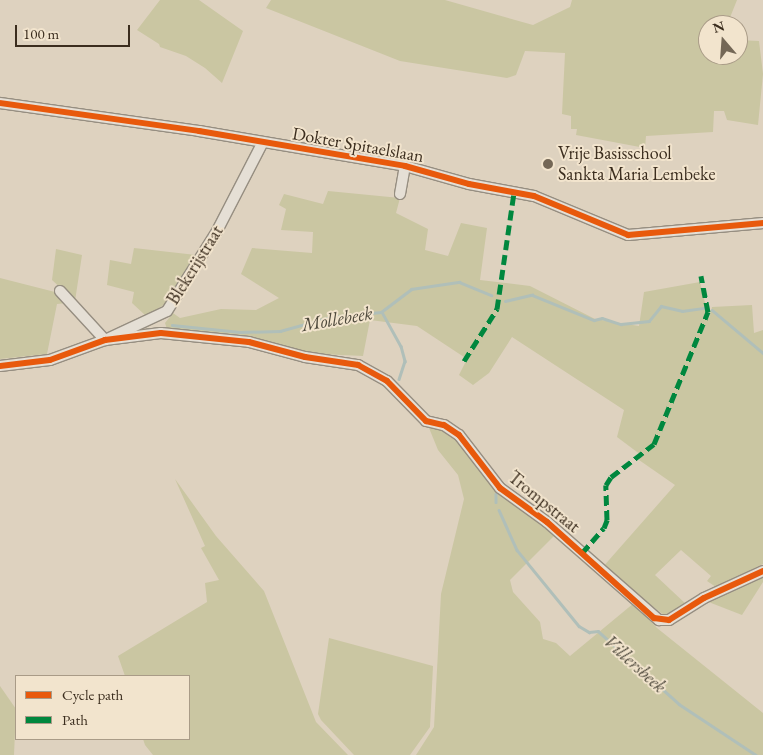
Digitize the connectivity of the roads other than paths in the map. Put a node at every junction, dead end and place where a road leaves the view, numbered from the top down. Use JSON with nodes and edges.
{"nodes":[{"id":1,"x":0,"y":103,"type":"edge"},
{"id":2,"x":263,"y":142,"type":"junction"},
{"id":3,"x":406,"y":166,"type":"junction"},
{"id":4,"x":400,"y":194,"type":"dead end"},
{"id":5,"x":763,"y":223,"type":"edge"},
{"id":6,"x":60,"y":291,"type":"dead end"},
{"id":7,"x":160,"y":316,"type":"junction"},
{"id":8,"x":161,"y":333,"type":"junction"},
{"id":9,"x":105,"y":340,"type":"junction"},
{"id":10,"x":0,"y":366,"type":"edge"},
{"id":11,"x":763,"y":571,"type":"edge"}],
"edges":[{"from":1,"to":2,"type":"street","name":"Dokter Spitaelslaan"},
{"from":2,"to":3,"type":"street","name":"Dokter Spitaelslaan"},
{"from":2,"to":7,"type":"street","name":"Blekerijstraat"},
{"from":3,"to":4,"type":"street","name":"Dokter Spitaelslaan"},
{"from":3,"to":5,"type":"street","name":"Dokter Spitaelslaan"},
{"from":6,"to":9,"type":"street"},
{"from":7,"to":8,"type":"street"},
{"from":7,"to":9,"type":"street","name":"Blekerijstraat"},
{"from":8,"to":9,"type":"street","name":"Trompstraat"},
{"from":8,"to":11,"type":"street","name":"Trompstraat"},
{"from":9,"to":10,"type":"street","name":"Blekerijstraat"}]}
